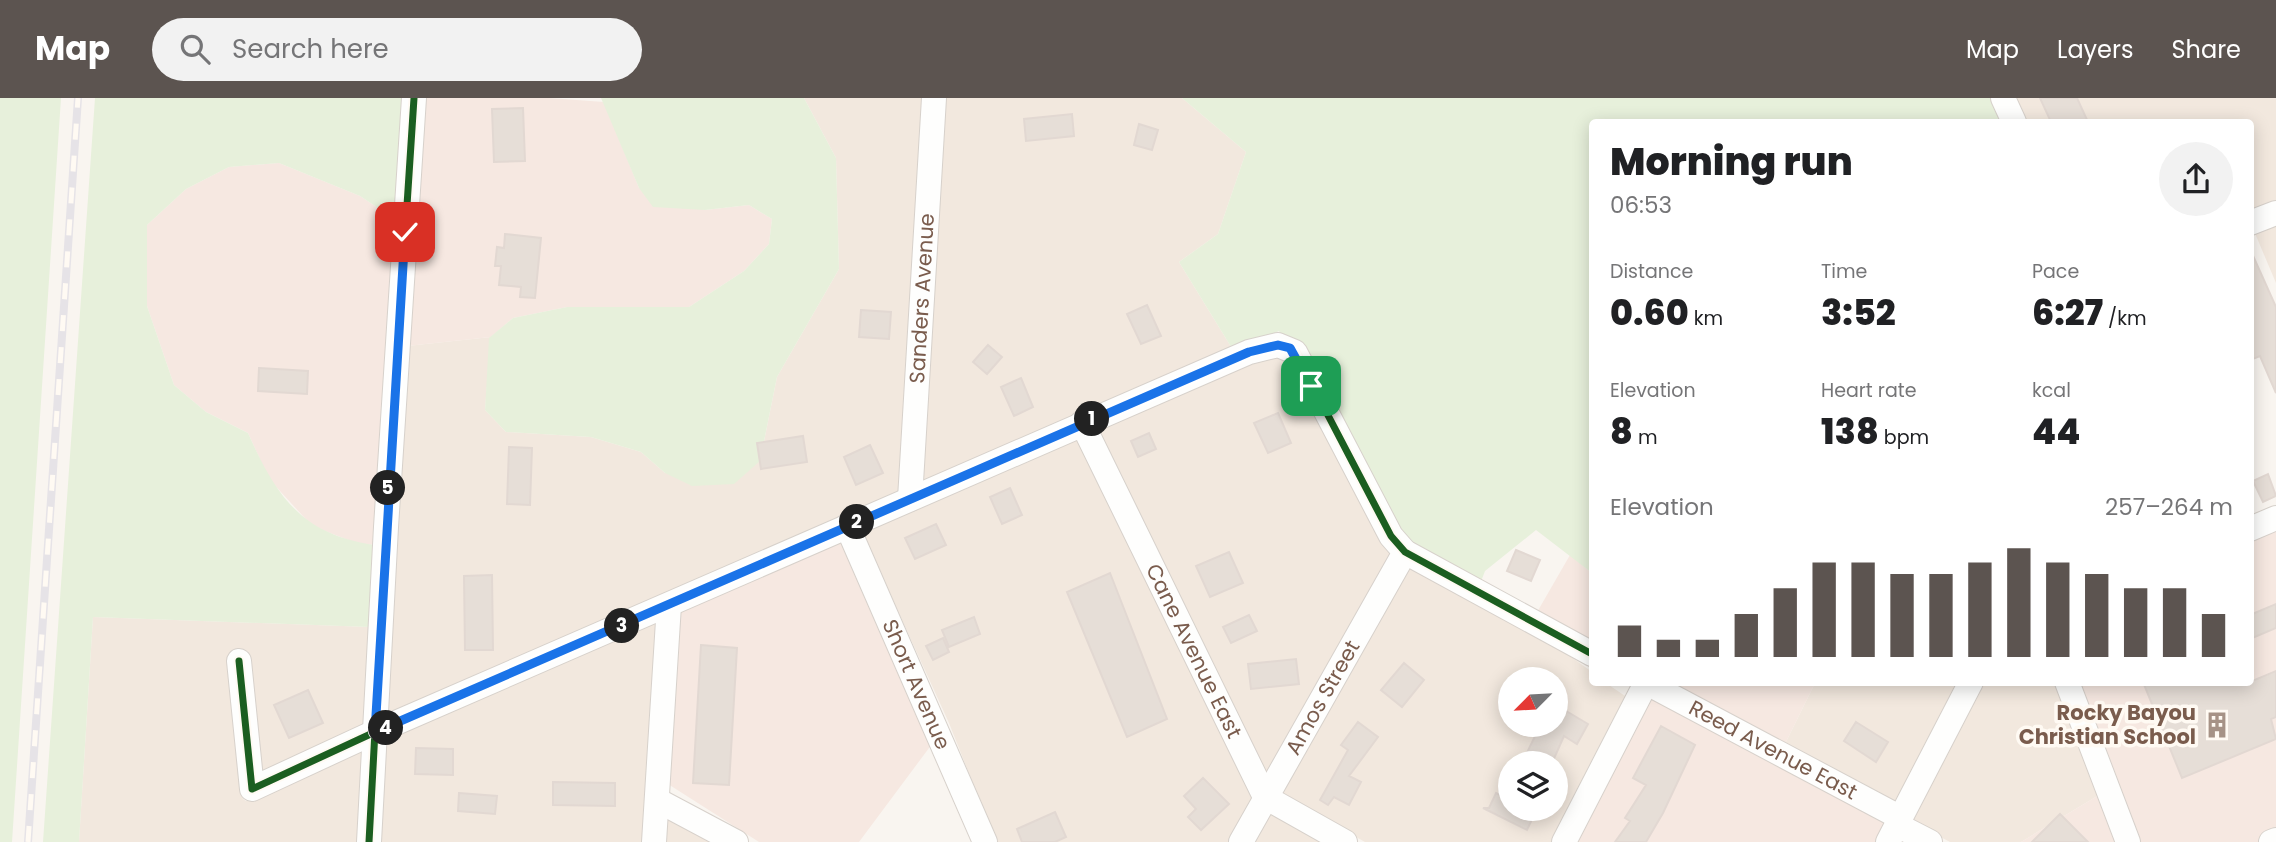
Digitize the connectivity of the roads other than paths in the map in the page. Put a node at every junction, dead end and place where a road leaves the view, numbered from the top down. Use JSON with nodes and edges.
{"nodes":[{"id":1,"x":414,"y":98,"type":"edge"},
{"id":2,"x":934,"y":98,"type":"edge"},
{"id":3,"x":2003,"y":98,"type":"edge"},
{"id":4,"x":2013,"y":119,"type":"edge"},
{"id":5,"x":2276,"y":213,"type":"edge"},
{"id":6,"x":2254,"y":221,"type":"edge"},
{"id":7,"x":1082,"y":423,"type":"junction"},
{"id":8,"x":910,"y":499,"type":"junction"},
{"id":9,"x":2276,"y":518,"type":"edge"},
{"id":10,"x":847,"y":526,"type":"junction"},
{"id":11,"x":2254,"y":527,"type":"edge"},
{"id":12,"x":1405,"y":552,"type":"junction"},
{"id":13,"x":669,"y":605,"type":"junction"},
{"id":14,"x":1589,"y":652,"type":"edge"},
{"id":15,"x":239,"y":661,"type":"dead end"},
{"id":16,"x":1644,"y":686,"type":"edge"},
{"id":17,"x":1651,"y":686,"type":"edge"},
{"id":18,"x":1969,"y":686,"type":"edge"},
{"id":19,"x":2069,"y":686,"type":"edge"},
{"id":20,"x":375,"y":732,"type":"junction"},
{"id":21,"x":1265,"y":797,"type":"junction"},
{"id":22,"x":657,"y":800,"type":"junction"},
{"id":23,"x":1895,"y":829,"type":"edge"},
{"id":24,"x":2276,"y":840,"type":"edge"},
{"id":25,"x":369,"y":842,"type":"edge"},
{"id":26,"x":654,"y":842,"type":"edge"},
{"id":27,"x":736,"y":842,"type":"edge"},
{"id":28,"x":985,"y":842,"type":"edge"},
{"id":29,"x":1241,"y":842,"type":"edge"},
{"id":30,"x":1345,"y":842,"type":"edge"},
{"id":31,"x":1564,"y":842,"type":"edge"},
{"id":32,"x":1930,"y":842,"type":"edge"},
{"id":33,"x":2128,"y":842,"type":"edge"},
{"id":34,"x":2271,"y":842,"type":"edge"}],
"edges":[{"from":1,"to":20,"type":"street"},
{"from":2,"to":8,"type":"street","name":"Sanders Avenue"},
{"from":3,"to":4,"type":"street"},
{"from":5,"to":6,"type":"street"},
{"from":7,"to":8,"type":"street"},
{"from":7,"to":12,"type":"street"},
{"from":7,"to":21,"type":"street","name":"Cane Avenue East"},
{"from":8,"to":10,"type":"street"},
{"from":9,"to":11,"type":"street"},
{"from":10,"to":13,"type":"street"},
{"from":10,"to":28,"type":"street","name":"Short Avenue"},
{"from":12,"to":14,"type":"street"},
{"from":12,"to":21,"type":"street","name":"Amos Street"},
{"from":13,"to":20,"type":"street"},
{"from":13,"to":22,"type":"street"},
{"from":15,"to":20,"type":"street"},
{"from":16,"to":31,"type":"street"},
{"from":17,"to":23,"type":"street","name":"Reed Avenue East"},
{"from":18,"to":23,"type":"street"},
{"from":19,"to":33,"type":"street"},
{"from":20,"to":25,"type":"street"},
{"from":21,"to":29,"type":"street","name":"Amos Street"},
{"from":21,"to":30,"type":"street"},
{"from":22,"to":26,"type":"street"},
{"from":22,"to":27,"type":"street"},
{"from":23,"to":32,"type":"street","name":"Reed Avenue East"},
{"from":24,"to":34,"type":"street"}]}
